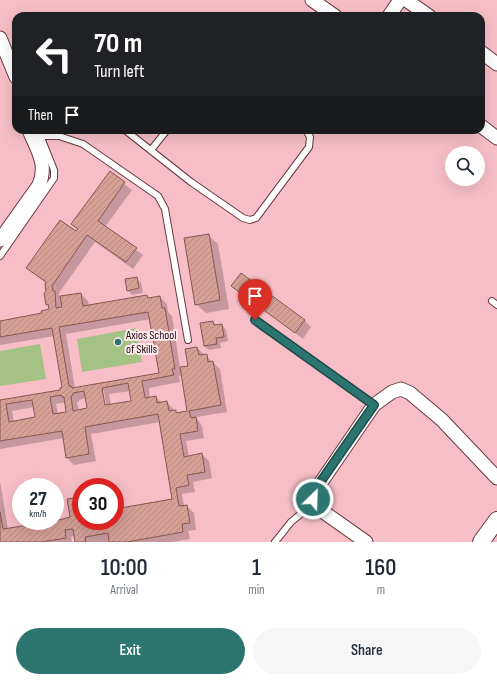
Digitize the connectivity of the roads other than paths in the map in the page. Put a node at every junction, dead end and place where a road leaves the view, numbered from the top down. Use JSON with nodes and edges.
{"nodes":[{"id":1,"x":312,"y":0,"type":"edge"},
{"id":2,"x":400,"y":0,"type":"edge"},
{"id":3,"x":406,"y":0,"type":"edge"},
{"id":4,"x":330,"y":12,"type":"edge"},
{"id":5,"x":391,"y":12,"type":"edge"},
{"id":6,"x":423,"y":12,"type":"edge"},
{"id":7,"x":0,"y":38,"type":"edge"},
{"id":8,"x":485,"y":55,"type":"edge"},
{"id":9,"x":497,"y":64,"type":"edge"},
{"id":10,"x":12,"y":67,"type":"edge"},
{"id":11,"x":485,"y":129,"type":"edge"},
{"id":12,"x":30,"y":134,"type":"edge"},
{"id":13,"x":130,"y":134,"type":"edge"},
{"id":14,"x":164,"y":134,"type":"edge"},
{"id":15,"x":308,"y":134,"type":"edge"},
{"id":16,"x":41,"y":136,"type":"joint"},
{"id":17,"x":497,"y":138,"type":"edge"},
{"id":18,"x":151,"y":150,"type":"junction"},
{"id":19,"x":0,"y":240,"type":"edge"},
{"id":20,"x":0,"y":256,"type":"edge"},
{"id":21,"x":255,"y":320,"type":"dead end"},
{"id":22,"x":188,"y":340,"type":"dead end"},
{"id":23,"x":374,"y":405,"type":"junction"},
{"id":24,"x":497,"y":478,"type":"edge"},
{"id":25,"x":314,"y":503,"type":"junction"},
{"id":26,"x":497,"y":520,"type":"edge"},
{"id":27,"x":275,"y":542,"type":"edge"},
{"id":28,"x":366,"y":542,"type":"edge"},
{"id":29,"x":480,"y":542,"type":"edge"}],
"edges":[{"from":1,"to":4,"type":"street"},
{"from":2,"to":5,"type":"street"},
{"from":3,"to":6,"type":"street"},
{"from":7,"to":10,"type":"street"},
{"from":8,"to":9,"type":"street"},
{"from":11,"to":17,"type":"street"},
{"from":12,"to":19,"type":"street"},
{"from":13,"to":18,"type":"lane"},
{"from":14,"to":18,"type":"lane"},
{"from":15,"to":18,"type":"lane"},
{"from":16,"to":20,"type":"lane"},
{"from":16,"to":22,"type":"lane"},
{"from":21,"to":23,"type":"lane"},
{"from":23,"to":24,"type":"street"},
{"from":23,"to":25,"type":"street"},
{"from":25,"to":27,"type":"lane"},
{"from":25,"to":28,"type":"street"},
{"from":26,"to":29,"type":"street"}]}
